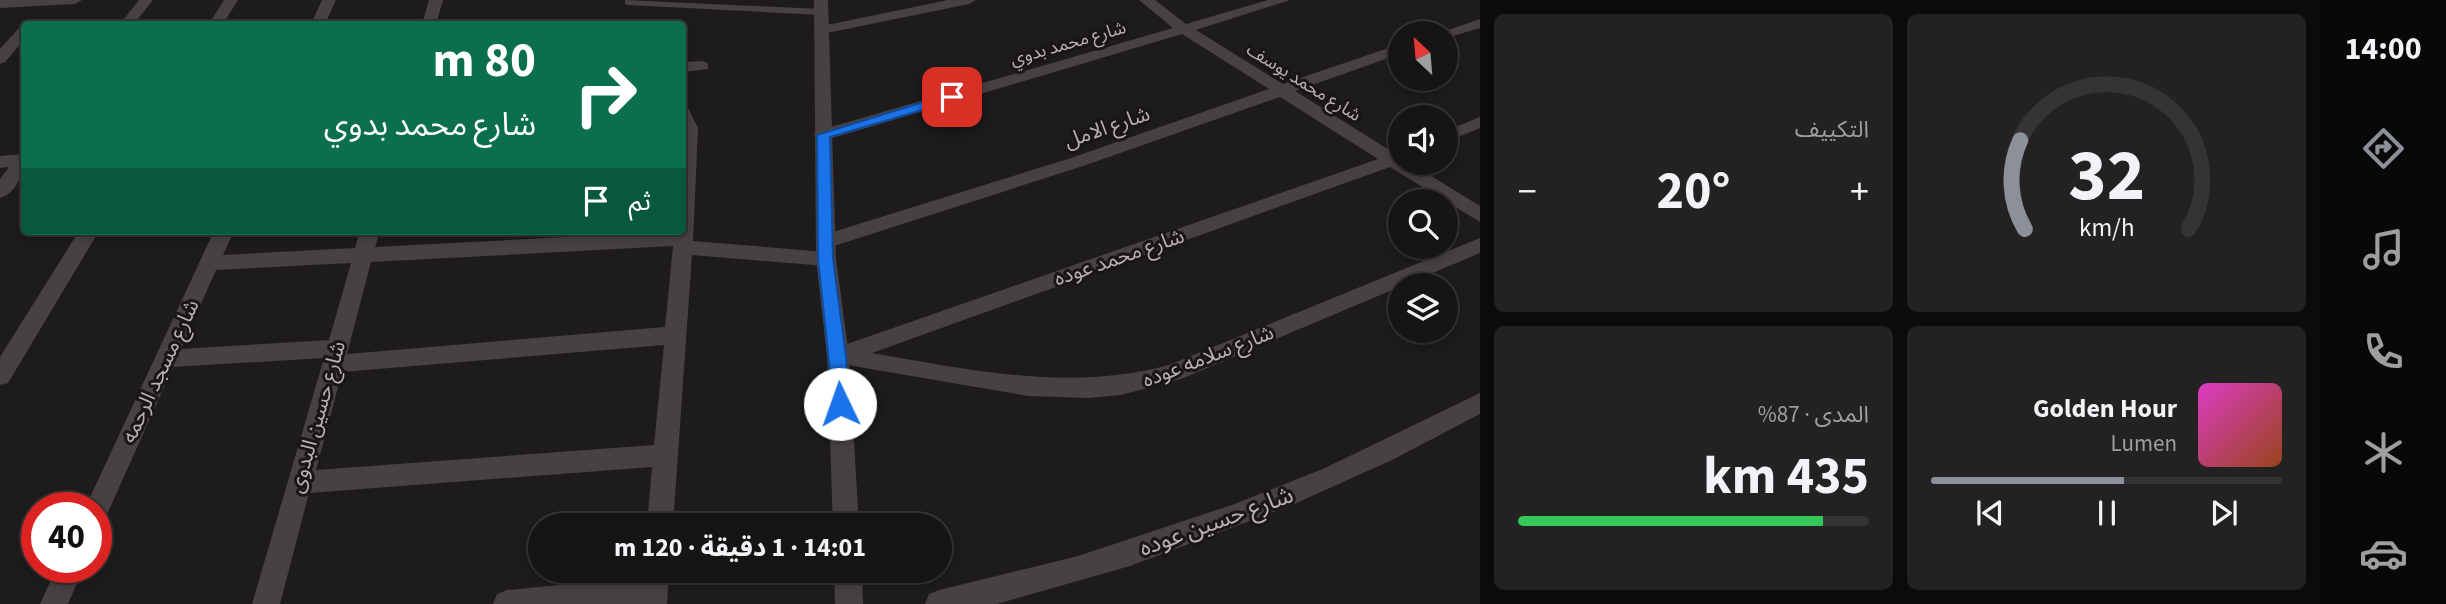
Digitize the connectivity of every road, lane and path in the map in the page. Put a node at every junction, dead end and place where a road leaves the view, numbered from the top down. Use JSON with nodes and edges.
{"nodes":[{"id":1,"x":75,"y":0,"type":"edge"},
{"id":2,"x":146,"y":0,"type":"edge"},
{"id":3,"x":231,"y":0,"type":"edge"},
{"id":4,"x":329,"y":0,"type":"edge"},
{"id":5,"x":436,"y":0,"type":"edge"},
{"id":6,"x":969,"y":0,"type":"edge"},
{"id":7,"x":1146,"y":0,"type":"edge"},
{"id":8,"x":52,"y":1,"type":"edge"},
{"id":9,"x":1273,"y":1,"type":"edge"},
{"id":10,"x":628,"y":2,"type":"dead end"},
{"id":11,"x":0,"y":4,"type":"edge"},
{"id":12,"x":821,"y":14,"type":"edge"},
{"id":13,"x":34,"y":21,"type":"edge"},
{"id":14,"x":129,"y":21,"type":"edge"},
{"id":15,"x":218,"y":21,"type":"edge"},
{"id":16,"x":319,"y":21,"type":"edge"},
{"id":17,"x":430,"y":21,"type":"edge"},
{"id":18,"x":1480,"y":23,"type":"edge"},
{"id":19,"x":1184,"y":29,"type":"junction"},
{"id":20,"x":1458,"y":30,"type":"edge"},
{"id":21,"x":21,"y":35,"type":"edge"},
{"id":22,"x":1388,"y":53,"type":"edge"},
{"id":23,"x":2,"y":56,"type":"edge"},
{"id":24,"x":702,"y":66,"type":"dead end"},
{"id":25,"x":686,"y":67,"type":"edge"},
{"id":26,"x":1280,"y":89,"type":"junction"},
{"id":27,"x":1480,"y":122,"type":"edge"},
{"id":28,"x":1458,"y":132,"type":"edge"},
{"id":29,"x":823,"y":135,"type":"junction"},
{"id":30,"x":1388,"y":153,"type":"edge"},
{"id":31,"x":21,"y":160,"type":"edge"},
{"id":32,"x":1388,"y":161,"type":"edge"},
{"id":33,"x":0,"y":162,"type":"edge"},
{"id":34,"x":21,"y":164,"type":"edge"},
{"id":35,"x":1421,"y":175,"type":"edge"},
{"id":36,"x":0,"y":192,"type":"edge"},
{"id":37,"x":1480,"y":215,"type":"edge"},
{"id":38,"x":87,"y":235,"type":"edge"},
{"id":39,"x":222,"y":235,"type":"edge"},
{"id":40,"x":369,"y":235,"type":"edge"},
{"id":41,"x":683,"y":235,"type":"edge"},
{"id":42,"x":683,"y":243,"type":"junction"},
{"id":43,"x":1480,"y":245,"type":"edge"},
{"id":44,"x":826,"y":250,"type":"junction"},
{"id":45,"x":363,"y":255,"type":"junction"},
{"id":46,"x":209,"y":263,"type":"junction"},
{"id":47,"x":676,"y":335,"type":"junction"},
{"id":48,"x":334,"y":356,"type":"junction"},
{"id":49,"x":838,"y":356,"type":"junction"},
{"id":50,"x":166,"y":359,"type":"junction"},
{"id":51,"x":1,"y":373,"type":"edge"},
{"id":52,"x":1480,"y":403,"type":"edge"},
{"id":53,"x":666,"y":454,"type":"junction"},
{"id":54,"x":299,"y":483,"type":"junction"},
{"id":55,"x":105,"y":492,"type":"edge"},
{"id":56,"x":661,"y":513,"type":"edge"},
{"id":57,"x":845,"y":513,"type":"edge"},
{"id":58,"x":64,"y":583,"type":"edge"},
{"id":59,"x":848,"y":583,"type":"edge"},
{"id":60,"x":654,"y":588,"type":"edge"},
{"id":61,"x":54,"y":604,"type":"edge"},
{"id":62,"x":266,"y":604,"type":"edge"},
{"id":63,"x":506,"y":604,"type":"edge"},
{"id":64,"x":849,"y":604,"type":"edge"},
{"id":65,"x":939,"y":604,"type":"edge"}],
"edges":[{"from":1,"to":8,"type":"street"},
{"from":2,"to":14,"type":"street"},
{"from":3,"to":15,"type":"street"},
{"from":4,"to":16,"type":"street"},
{"from":5,"to":17,"type":"street"},
{"from":6,"to":12,"type":"street"},
{"from":7,"to":19,"type":"street","name":"شارع محمد يوسف"},
{"from":8,"to":11,"type":"street"},
{"from":8,"to":13,"type":"street"},
{"from":9,"to":19,"type":"street","name":"شارع محمد بدوي"},
{"from":10,"to":12,"type":"lane"},
{"from":12,"to":29,"type":"street"},
{"from":18,"to":20,"type":"street"},
{"from":19,"to":26,"type":"street","name":"شارع محمد يوسف"},
{"from":19,"to":29,"type":"street","name":"شارع محمد بدوي"},
{"from":21,"to":23,"type":"street"},
{"from":22,"to":26,"type":"street","name":"شارع الامل"},
{"from":24,"to":25,"type":"street"},
{"from":26,"to":30,"type":"street","name":"شارع محمد يوسف"},
{"from":26,"to":44,"type":"street","name":"شارع الامل"},
{"from":27,"to":28,"type":"street"},
{"from":29,"to":44,"type":"street"},
{"from":31,"to":33,"type":"street"},
{"from":32,"to":49,"type":"street","name":"شارع محمد عوده"},
{"from":34,"to":36,"type":"street"},
{"from":35,"to":37,"type":"street","name":"شارع محمد يوسف"},
{"from":38,"to":51,"type":"street"},
{"from":39,"to":46,"type":"street","name":"شارع مسجد الرحمه"},
{"from":40,"to":45,"type":"street","name":"شارع حسين البدوى"},
{"from":41,"to":42,"type":"street"},
{"from":42,"to":44,"type":"street"},
{"from":42,"to":45,"type":"street"},
{"from":42,"to":47,"type":"street"},
{"from":43,"to":49,"type":"street","name":"شارع سلامه عوده"},
{"from":44,"to":49,"type":"street"},
{"from":45,"to":46,"type":"street"},
{"from":45,"to":48,"type":"street","name":"شارع حسين البدوى"},
{"from":46,"to":50,"type":"street","name":"شارع مسجد الرحمه"},
{"from":47,"to":48,"type":"street"},
{"from":47,"to":53,"type":"street"},
{"from":48,"to":50,"type":"street"},
{"from":48,"to":54,"type":"street","name":"شارع حسين البدوى"},
{"from":49,"to":57,"type":"street"},
{"from":50,"to":55,"type":"street","name":"شارع مسجد الرحمه"},
{"from":52,"to":65,"type":"street","name":"شارع حسين عوده"},
{"from":53,"to":54,"type":"street"},
{"from":53,"to":56,"type":"street"},
{"from":54,"to":62,"type":"street","name":"شارع حسين البدوى"},
{"from":58,"to":61,"type":"street"},
{"from":59,"to":64,"type":"street"},
{"from":60,"to":63,"type":"street"}]}
